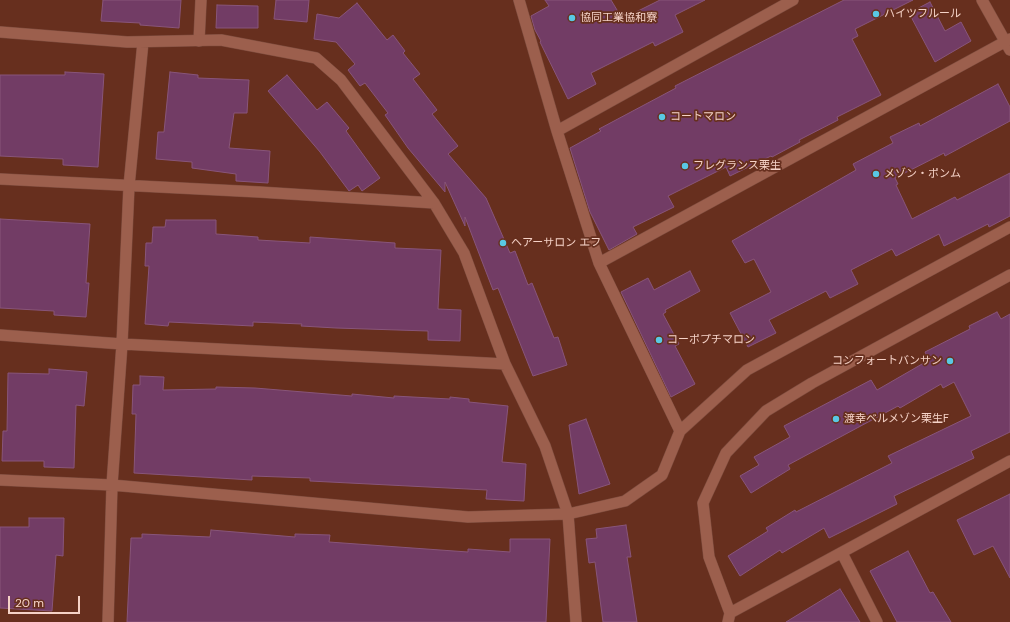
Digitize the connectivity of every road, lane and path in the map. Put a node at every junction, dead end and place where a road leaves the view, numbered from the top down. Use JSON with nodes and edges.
{"nodes":[{"id":1,"x":201,"y":0,"type":"edge"},
{"id":2,"x":519,"y":0,"type":"edge"},
{"id":3,"x":793,"y":0,"type":"edge"},
{"id":4,"x":982,"y":0,"type":"edge"},
{"id":5,"x":0,"y":32,"type":"edge"},
{"id":6,"x":199,"y":41,"type":"junction"},
{"id":7,"x":143,"y":42,"type":"junction"},
{"id":8,"x":1008,"y":43,"type":"edge"},
{"id":9,"x":557,"y":131,"type":"junction"},
{"id":10,"x":0,"y":179,"type":"edge"},
{"id":11,"x":129,"y":186,"type":"junction"},
{"id":12,"x":434,"y":203,"type":"junction"},
{"id":13,"x":1010,"y":227,"type":"edge"},
{"id":14,"x":599,"y":263,"type":"junction"},
{"id":15,"x":1010,"y":275,"type":"edge"},
{"id":16,"x":0,"y":335,"type":"edge"},
{"id":17,"x":122,"y":344,"type":"junction"},
{"id":18,"x":505,"y":364,"type":"junction"},
{"id":19,"x":680,"y":431,"type":"junction"},
{"id":20,"x":1010,"y":461,"type":"edge"},
{"id":21,"x":0,"y":480,"type":"edge"},
{"id":22,"x":112,"y":485,"type":"junction"},
{"id":23,"x":568,"y":514,"type":"junction"},
{"id":24,"x":842,"y":553,"type":"junction"},
{"id":25,"x":729,"y":618,"type":"edge"},
{"id":26,"x":108,"y":622,"type":"edge"},
{"id":27,"x":576,"y":622,"type":"edge"},
{"id":28,"x":877,"y":622,"type":"edge"}],
"edges":[{"from":1,"to":6,"type":"street"},
{"from":2,"to":9,"type":"street"},
{"from":3,"to":9,"type":"street"},
{"from":4,"to":8,"type":"street"},
{"from":5,"to":7,"type":"street"},
{"from":6,"to":7,"type":"street"},
{"from":6,"to":12,"type":"street"},
{"from":7,"to":11,"type":"street"},
{"from":8,"to":14,"type":"street"},
{"from":9,"to":14,"type":"street"},
{"from":10,"to":11,"type":"street"},
{"from":11,"to":12,"type":"street"},
{"from":11,"to":17,"type":"street"},
{"from":12,"to":18,"type":"street"},
{"from":13,"to":19,"type":"street"},
{"from":14,"to":19,"type":"street"},
{"from":15,"to":25,"type":"street"},
{"from":16,"to":17,"type":"street"},
{"from":17,"to":18,"type":"street"},
{"from":17,"to":22,"type":"street"},
{"from":18,"to":23,"type":"street"},
{"from":19,"to":23,"type":"street"},
{"from":20,"to":24,"type":"street"},
{"from":21,"to":22,"type":"street"},
{"from":22,"to":23,"type":"street"},
{"from":22,"to":26,"type":"street"},
{"from":23,"to":27,"type":"street"},
{"from":24,"to":25,"type":"street"},
{"from":24,"to":28,"type":"street"}]}
